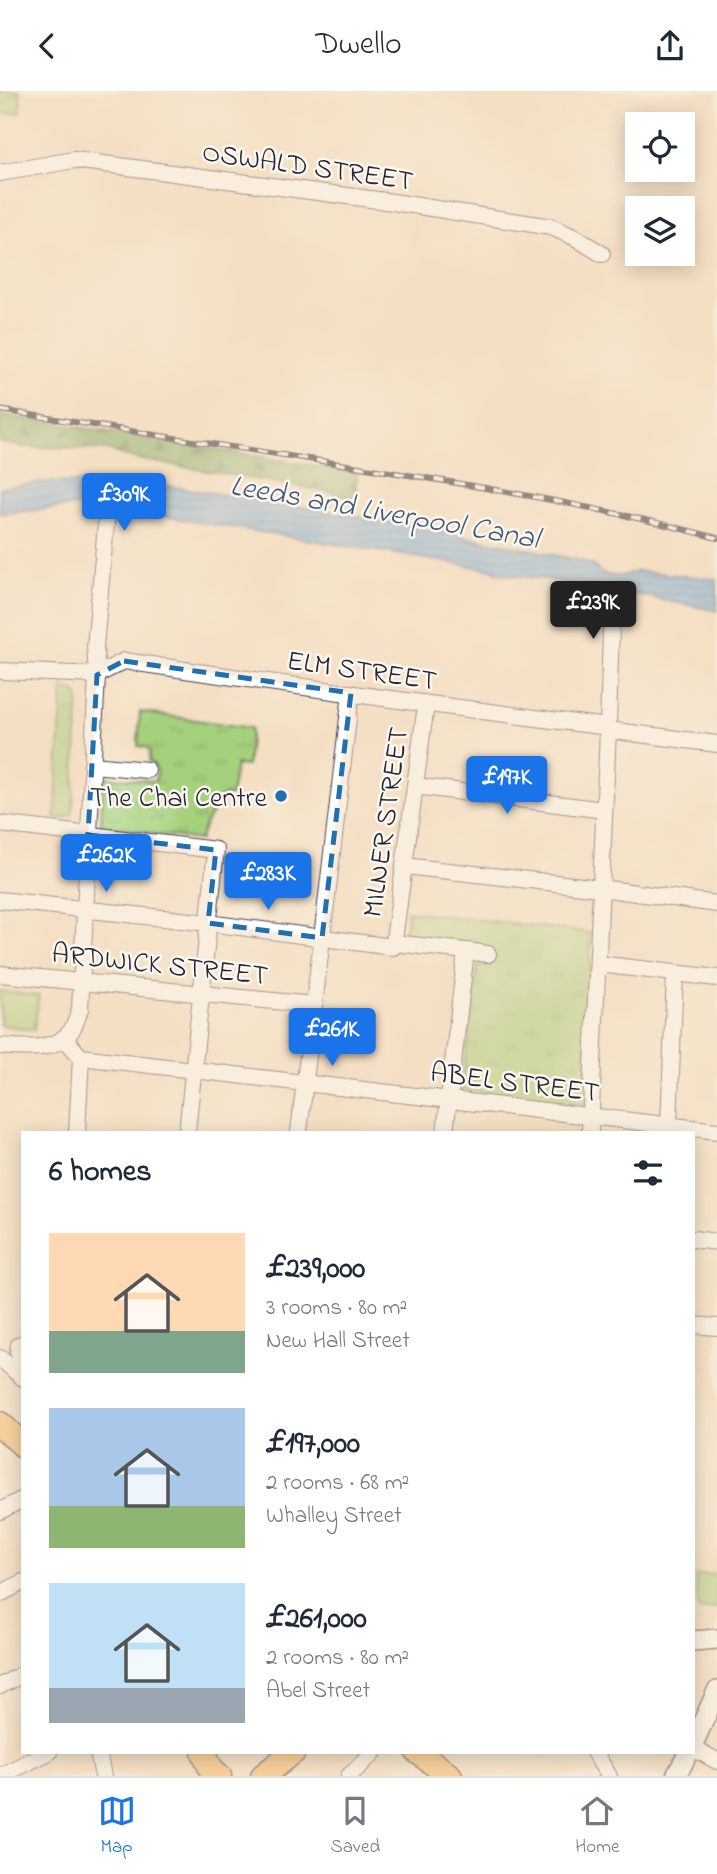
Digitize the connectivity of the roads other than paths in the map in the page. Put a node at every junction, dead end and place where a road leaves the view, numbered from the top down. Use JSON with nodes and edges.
{"nodes":[{"id":1,"x":0,"y":173,"type":"edge"},
{"id":2,"x":602,"y":254,"type":"dead end"},
{"id":3,"x":107,"y":513,"type":"dead end"},
{"id":4,"x":612,"y":596,"type":"dead end"},
{"id":5,"x":0,"y":671,"type":"edge"},
{"id":6,"x":97,"y":675,"type":"junction"},
{"id":7,"x":351,"y":693,"type":"junction"},
{"id":8,"x":426,"y":705,"type":"junction"},
{"id":9,"x":608,"y":728,"type":"junction"},
{"id":10,"x":717,"y":744,"type":"edge"},
{"id":11,"x":92,"y":765,"type":"junction"},
{"id":12,"x":147,"y":770,"type":"dead end"},
{"id":13,"x":415,"y":786,"type":"junction"},
{"id":14,"x":604,"y":810,"type":"junction"},
{"id":15,"x":0,"y":824,"type":"edge"},
{"id":16,"x":88,"y":835,"type":"junction"},
{"id":17,"x":404,"y":866,"type":"junction"},
{"id":18,"x":600,"y":888,"type":"junction"},
{"id":19,"x":0,"y":900,"type":"edge"},
{"id":20,"x":717,"y":904,"type":"edge"},
{"id":21,"x":85,"y":910,"type":"junction"},
{"id":22,"x":208,"y":923,"type":"junction"},
{"id":23,"x":322,"y":938,"type":"junction"},
{"id":24,"x":393,"y":945,"type":"junction"},
{"id":25,"x":466,"y":951,"type":"junction"},
{"id":26,"x":488,"y":954,"type":"dead end"},
{"id":27,"x":598,"y":964,"type":"junction"},
{"id":28,"x":675,"y":973,"type":"junction"},
{"id":29,"x":0,"y":974,"type":"edge"},
{"id":30,"x":717,"y":978,"type":"edge"},
{"id":31,"x":83,"y":982,"type":"junction"},
{"id":32,"x":201,"y":993,"type":"junction"},
{"id":33,"x":314,"y":1005,"type":"junction"},
{"id":34,"x":64,"y":1038,"type":"junction"},
{"id":35,"x":0,"y":1046,"type":"edge"},
{"id":36,"x":81,"y":1056,"type":"junction"},
{"id":37,"x":193,"y":1068,"type":"junction"},
{"id":38,"x":305,"y":1084,"type":"junction"},
{"id":39,"x":449,"y":1098,"type":"junction"},
{"id":40,"x":590,"y":1124,"type":"edge"},
{"id":41,"x":680,"y":1128,"type":"edge"},
{"id":42,"x":77,"y":1131,"type":"edge"},
{"id":43,"x":187,"y":1131,"type":"edge"},
{"id":44,"x":299,"y":1131,"type":"edge"},
{"id":45,"x":445,"y":1131,"type":"edge"},
{"id":46,"x":717,"y":1131,"type":"edge"},
{"id":47,"x":695,"y":1239,"type":"edge"},
{"id":48,"x":717,"y":1242,"type":"edge"},
{"id":49,"x":695,"y":1325,"type":"edge"},
{"id":50,"x":717,"y":1328,"type":"edge"},
{"id":51,"x":0,"y":1358,"type":"edge"},
{"id":52,"x":21,"y":1376,"type":"edge"},
{"id":53,"x":1,"y":1426,"type":"edge"},
{"id":54,"x":21,"y":1443,"type":"edge"},
{"id":55,"x":21,"y":1500,"type":"edge"},
{"id":56,"x":0,"y":1511,"type":"edge"},
{"id":57,"x":21,"y":1583,"type":"edge"},
{"id":58,"x":0,"y":1594,"type":"edge"},
{"id":59,"x":717,"y":1639,"type":"edge"},
{"id":60,"x":695,"y":1641,"type":"edge"},
{"id":61,"x":21,"y":1675,"type":"edge"},
{"id":62,"x":0,"y":1686,"type":"edge"},
{"id":63,"x":717,"y":1691,"type":"edge"},
{"id":64,"x":695,"y":1741,"type":"edge"},
{"id":65,"x":695,"y":1750,"type":"edge"},
{"id":66,"x":45,"y":1754,"type":"edge"},
{"id":67,"x":98,"y":1754,"type":"edge"},
{"id":68,"x":290,"y":1754,"type":"edge"},
{"id":69,"x":372,"y":1754,"type":"edge"},
{"id":70,"x":421,"y":1754,"type":"edge"},
{"id":71,"x":595,"y":1754,"type":"edge"},
{"id":72,"x":689,"y":1754,"type":"edge"},
{"id":73,"x":717,"y":1761,"type":"edge"},
{"id":74,"x":0,"y":1776,"type":"edge"},
{"id":75,"x":103,"y":1776,"type":"edge"},
{"id":76,"x":263,"y":1776,"type":"edge"},
{"id":77,"x":349,"y":1776,"type":"edge"},
{"id":78,"x":449,"y":1776,"type":"edge"},
{"id":79,"x":609,"y":1776,"type":"edge"},
{"id":80,"x":676,"y":1776,"type":"edge"}],
"edges":[{"from":1,"to":2,"type":"street","name":"OSWALD STREET"},
{"from":3,"to":6,"type":"street"},
{"from":4,"to":9,"type":"street"},
{"from":5,"to":6,"type":"street","name":"ELM STREET"},
{"from":6,"to":7,"type":"street","name":"ELM STREET"},
{"from":6,"to":11,"type":"street"},
{"from":7,"to":8,"type":"street","name":"ELM STREET"},
{"from":7,"to":23,"type":"street"},
{"from":8,"to":9,"type":"street","name":"ELM STREET"},
{"from":8,"to":13,"type":"street","name":"MILNER STREET"},
{"from":9,"to":10,"type":"street","name":"ELM STREET"},
{"from":9,"to":14,"type":"street"},
{"from":11,"to":12,"type":"street"},
{"from":11,"to":16,"type":"street"},
{"from":13,"to":14,"type":"street"},
{"from":13,"to":17,"type":"street","name":"MILNER STREET"},
{"from":14,"to":18,"type":"street"},
{"from":15,"to":16,"type":"street"},
{"from":16,"to":21,"type":"street"},
{"from":16,"to":22,"type":"street"},
{"from":17,"to":18,"type":"street"},
{"from":17,"to":24,"type":"street","name":"MILNER STREET"},
{"from":18,"to":20,"type":"street"},
{"from":18,"to":27,"type":"street"},
{"from":19,"to":21,"type":"street"},
{"from":21,"to":22,"type":"street"},
{"from":21,"to":31,"type":"street"},
{"from":22,"to":23,"type":"street"},
{"from":22,"to":32,"type":"street"},
{"from":23,"to":24,"type":"street"},
{"from":23,"to":33,"type":"street"},
{"from":24,"to":25,"type":"street"},
{"from":25,"to":26,"type":"street"},
{"from":25,"to":39,"type":"street"},
{"from":27,"to":28,"type":"street"},
{"from":27,"to":40,"type":"street"},
{"from":28,"to":30,"type":"street"},
{"from":28,"to":41,"type":"street"},
{"from":29,"to":31,"type":"street","name":"ARDWICK STREET"},
{"from":31,"to":32,"type":"street","name":"ARDWICK STREET"},
{"from":31,"to":34,"type":"street"},
{"from":32,"to":33,"type":"street","name":"ARDWICK STREET"},
{"from":32,"to":37,"type":"street"},
{"from":33,"to":38,"type":"street"},
{"from":34,"to":35,"type":"street"},
{"from":34,"to":36,"type":"street"},
{"from":36,"to":37,"type":"street","name":"ABEL STREET"},
{"from":36,"to":42,"type":"street"},
{"from":37,"to":38,"type":"street","name":"ABEL STREET"},
{"from":37,"to":43,"type":"street"},
{"from":38,"to":39,"type":"street","name":"ABEL STREET"},
{"from":38,"to":44,"type":"street"},
{"from":39,"to":40,"type":"street","name":"ABEL STREET"},
{"from":39,"to":45,"type":"street"},
{"from":40,"to":41,"type":"street","name":"ABEL STREET"},
{"from":41,"to":46,"type":"street","name":"ABEL STREET"},
{"from":47,"to":48,"type":"street"},
{"from":49,"to":50,"type":"street"},
{"from":51,"to":52,"type":"street"},
{"from":53,"to":54,"type":"main road"},
{"from":55,"to":56,"type":"street"},
{"from":57,"to":58,"type":"street"},
{"from":59,"to":60,"type":"street"},
{"from":61,"to":62,"type":"street"},
{"from":63,"to":64,"type":"street"},
{"from":65,"to":73,"type":"street"},
{"from":66,"to":74,"type":"street"},
{"from":67,"to":75,"type":"street"},
{"from":68,"to":76,"type":"main road"},
{"from":69,"to":77,"type":"street"},
{"from":70,"to":78,"type":"main road"},
{"from":71,"to":79,"type":"street"},
{"from":72,"to":80,"type":"street"}]}
